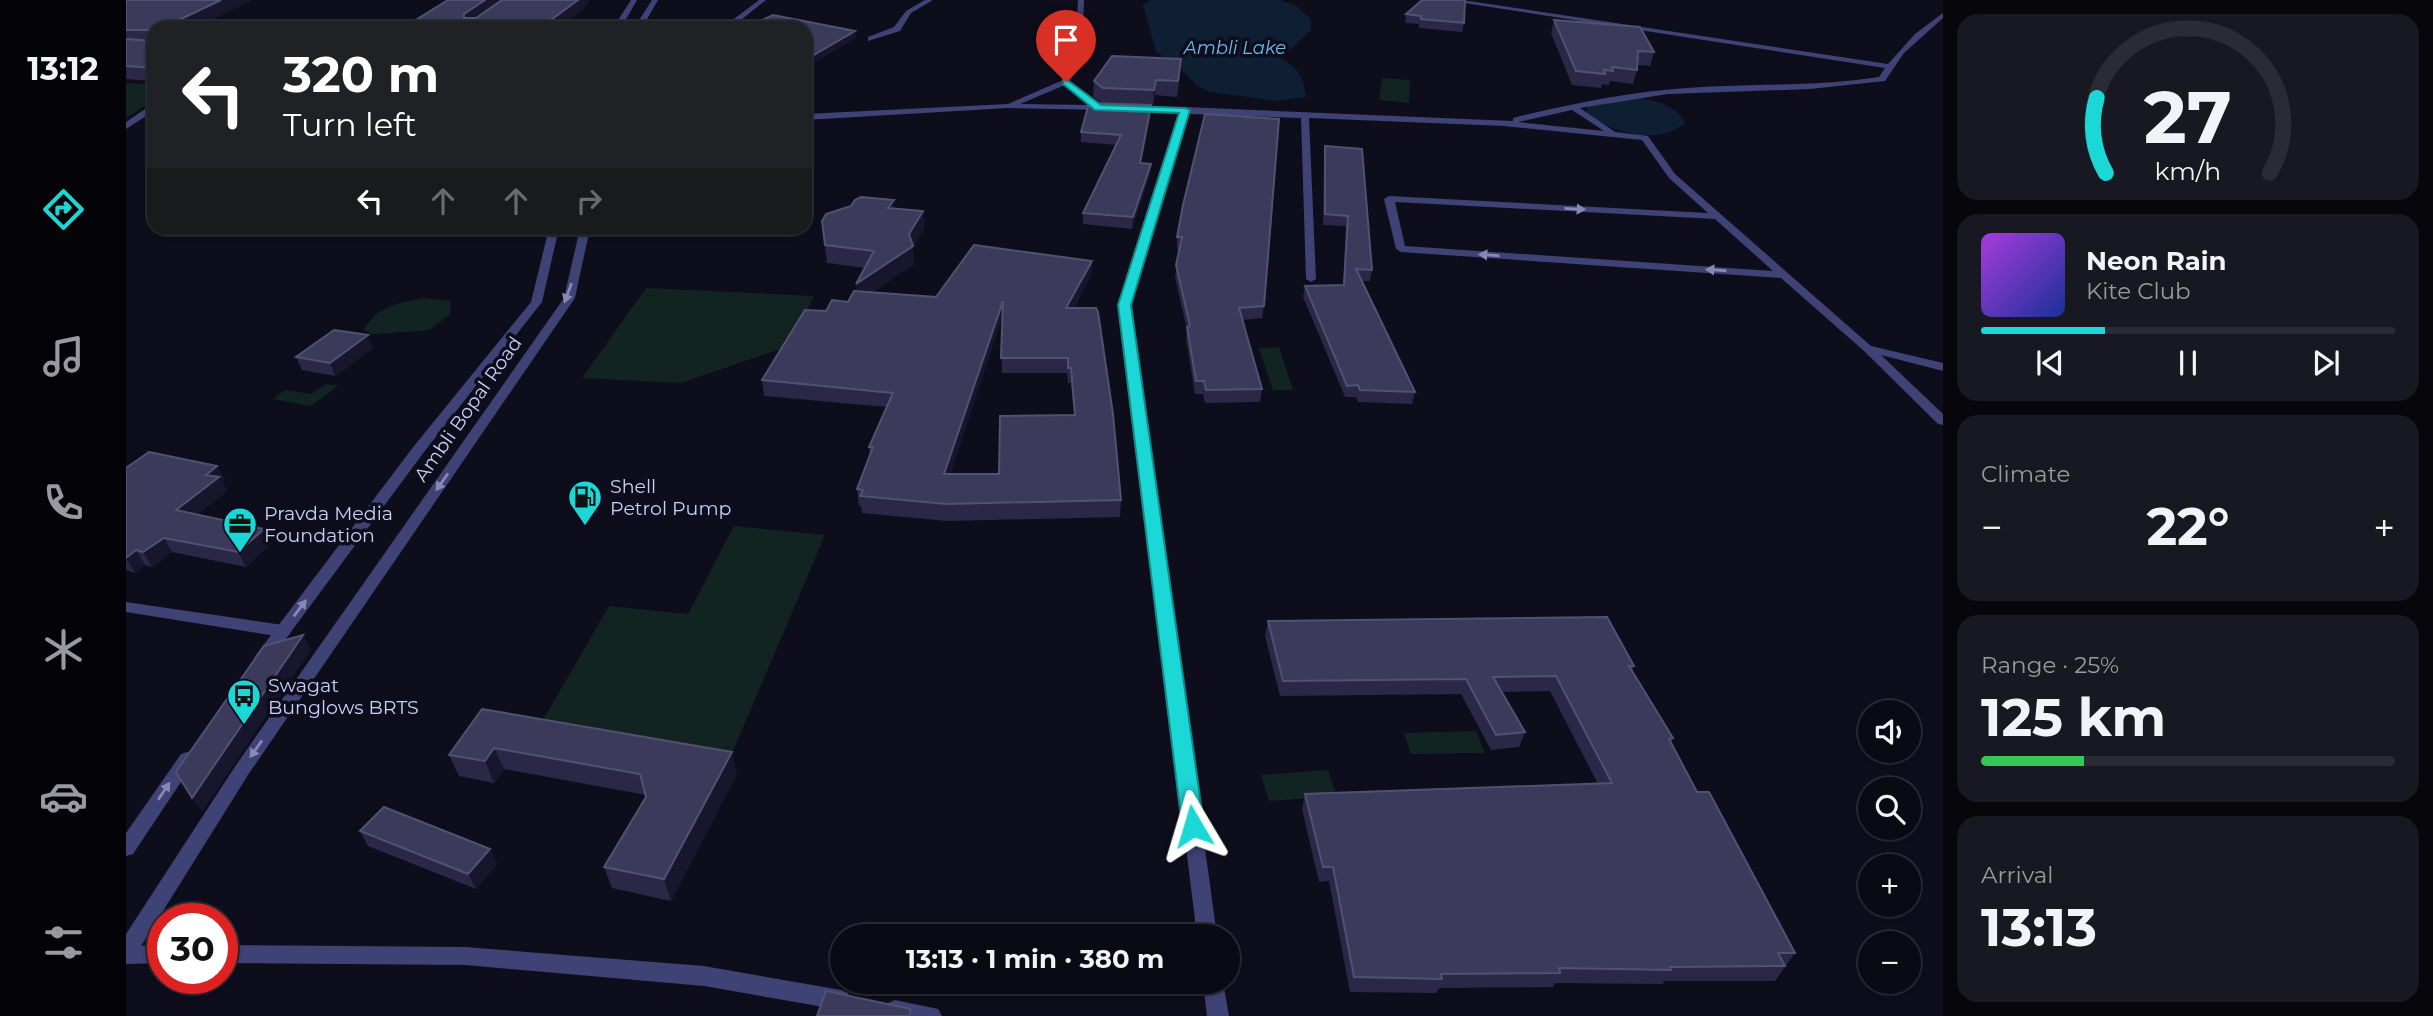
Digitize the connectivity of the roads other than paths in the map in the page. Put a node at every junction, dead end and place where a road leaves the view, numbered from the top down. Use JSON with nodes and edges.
{"nodes":[{"id":1,"x":634,"y":0,"type":"edge"},
{"id":2,"x":655,"y":0,"type":"edge"},
{"id":3,"x":763,"y":0,"type":"edge"},
{"id":4,"x":930,"y":0,"type":"edge"},
{"id":5,"x":1081,"y":0,"type":"edge"},
{"id":6,"x":1448,"y":0,"type":"edge"},
{"id":7,"x":1943,"y":15,"type":"edge"},
{"id":8,"x":621,"y":21,"type":"edge"},
{"id":9,"x":642,"y":21,"type":"edge"},
{"id":10,"x":735,"y":21,"type":"edge"},
{"id":11,"x":871,"y":39,"type":"dead end"},
{"id":12,"x":1889,"y":66,"type":"junction"},
{"id":13,"x":1066,"y":82,"type":"junction"},
{"id":14,"x":1008,"y":106,"type":"junction"},
{"id":15,"x":1572,"y":106,"type":"junction"},
{"id":16,"x":1099,"y":108,"type":"junction"},
{"id":17,"x":1111,"y":108,"type":"edge"},
{"id":18,"x":1123,"y":109,"type":"edge"},
{"id":19,"x":1185,"y":110,"type":"junction"},
{"id":20,"x":147,"y":112,"type":"edge"},
{"id":21,"x":1304,"y":115,"type":"junction"},
{"id":22,"x":812,"y":117,"type":"edge"},
{"id":23,"x":1504,"y":123,"type":"junction"},
{"id":24,"x":126,"y":126,"type":"edge"},
{"id":25,"x":1615,"y":135,"type":"junction"},
{"id":26,"x":1718,"y":216,"type":"junction"},
{"id":27,"x":552,"y":235,"type":"edge"},
{"id":28,"x":583,"y":235,"type":"edge"},
{"id":29,"x":1784,"y":275,"type":"junction"},
{"id":30,"x":1311,"y":279,"type":"dead end"},
{"id":31,"x":1868,"y":349,"type":"junction"},
{"id":32,"x":1943,"y":367,"type":"edge"},
{"id":33,"x":1943,"y":421,"type":"edge"},
{"id":34,"x":126,"y":607,"type":"edge"},
{"id":35,"x":283,"y":631,"type":"junction"},
{"id":36,"x":250,"y":675,"type":"edge"},
{"id":37,"x":192,"y":752,"type":"edge"},
{"id":38,"x":126,"y":848,"type":"edge"},
{"id":39,"x":1206,"y":924,"type":"edge"},
{"id":40,"x":126,"y":953,"type":"edge"},
{"id":41,"x":147,"y":954,"type":"edge"},
{"id":42,"x":238,"y":954,"type":"edge"},
{"id":43,"x":1215,"y":994,"type":"edge"},
{"id":44,"x":931,"y":1016,"type":"edge"},
{"id":45,"x":1218,"y":1016,"type":"edge"}],
"edges":[{"from":1,"to":8,"type":"street"},
{"from":2,"to":9,"type":"street"},
{"from":3,"to":10,"type":"street"},
{"from":4,"to":11,"type":"street"},
{"from":5,"to":13,"type":"street"},
{"from":6,"to":12,"type":"street"},
{"from":7,"to":12,"type":"street"},
{"from":12,"to":15,"type":"street"},
{"from":13,"to":14,"type":"street"},
{"from":13,"to":16,"type":"street"},
{"from":14,"to":16,"type":"street"},
{"from":14,"to":22,"type":"street"},
{"from":15,"to":23,"type":"street"},
{"from":15,"to":25,"type":"street"},
{"from":16,"to":17,"type":"street"},
{"from":18,"to":19,"type":"street"},
{"from":19,"to":21,"type":"street"},
{"from":19,"to":39,"type":"street"},
{"from":20,"to":24,"type":"street"},
{"from":21,"to":23,"type":"street"},
{"from":21,"to":30,"type":"street"},
{"from":23,"to":25,"type":"street"},
{"from":25,"to":26,"type":"street"},
{"from":26,"to":29,"type":"street"},
{"from":29,"to":26,"type":"street","one_way":true},
{"from":35,"to":27,"type":"street","name":"Ambli Bopal Road","one_way":true},
{"from":28,"to":40,"type":"street","name":"Ambli Bopal Road","one_way":true},
{"from":29,"to":31,"type":"street"},
{"from":31,"to":32,"type":"street"},
{"from":31,"to":33,"type":"street"},
{"from":34,"to":35,"type":"street"},
{"from":35,"to":36,"type":"street","name":"Ambli Bopal Road"},
{"from":38,"to":37,"type":"street","one_way":true},
{"from":40,"to":41,"type":"street"},
{"from":42,"to":44,"type":"street"},
{"from":43,"to":45,"type":"street"}]}
